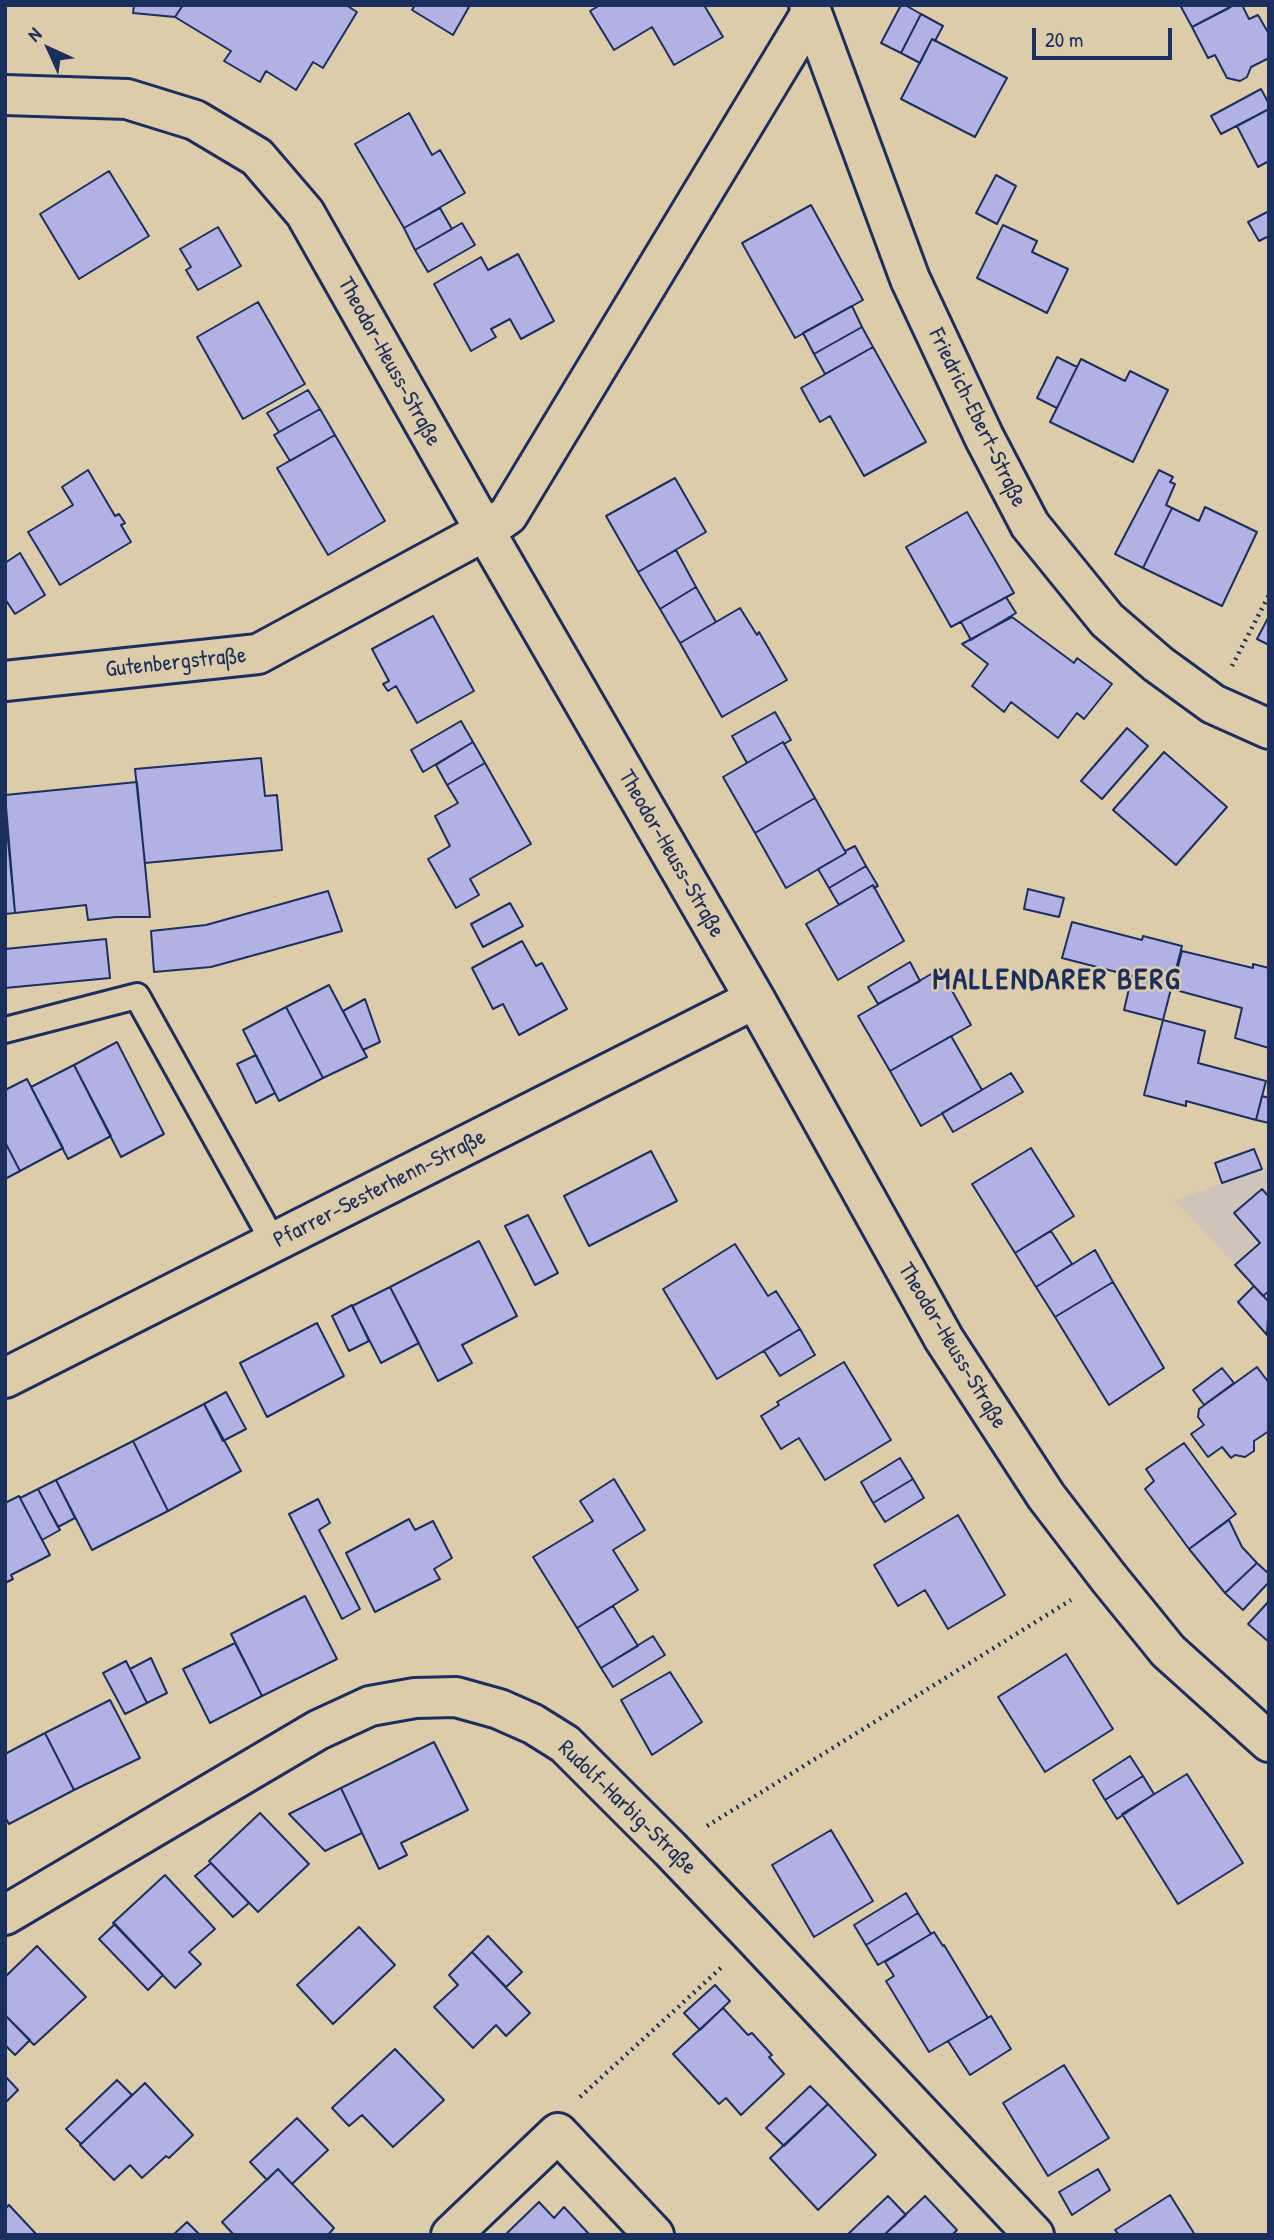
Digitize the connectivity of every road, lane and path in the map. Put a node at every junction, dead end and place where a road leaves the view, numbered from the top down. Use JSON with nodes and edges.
{"nodes":[{"id":1,"x":810,"y":9,"type":"edge"},
{"id":2,"x":5,"y":95,"type":"edge"},
{"id":3,"x":485,"y":531,"type":"junction"},
{"id":4,"x":1269,"y":595,"type":"edge"},
{"id":5,"x":5,"y":681,"type":"edge"},
{"id":6,"x":1213,"y":704,"type":"junction"},
{"id":7,"x":1269,"y":729,"type":"edge"},
{"id":8,"x":755,"y":999,"type":"junction"},
{"id":9,"x":5,"y":1030,"type":"edge"},
{"id":10,"x":274,"y":1242,"type":"junction"},
{"id":11,"x":5,"y":1378,"type":"edge"},
{"id":12,"x":1108,"y":1577,"type":"junction"},
{"id":13,"x":1269,"y":1742,"type":"edge"},
{"id":14,"x":670,"y":1849,"type":"junction"},
{"id":15,"x":5,"y":1915,"type":"edge"},
{"id":16,"x":754,"y":1937,"type":"junction"},
{"id":17,"x":558,"y":2133,"type":"junction"},
{"id":18,"x":450,"y":2235,"type":"edge"},
{"id":19,"x":654,"y":2235,"type":"edge"},
{"id":20,"x":1034,"y":2235,"type":"edge"}],
"edges":[{"from":1,"to":3,"type":"street","name":"Friedrich-Ebert-Straße"},
{"from":1,"to":6,"type":"street","name":"Friedrich-Ebert-Straße"},
{"from":2,"to":3,"type":"street","name":"Theodor-Heuss-Straße"},
{"from":3,"to":5,"type":"street","name":"Gutenbergstraße"},
{"from":3,"to":8,"type":"street","name":"Theodor-Heuss-Straße"},
{"from":4,"to":6,"type":"path"},
{"from":6,"to":7,"type":"street","name":"Friedrich-Ebert-Straße"},
{"from":8,"to":10,"type":"street","name":"Pfarrer-Sesterhenn-Straße"},
{"from":8,"to":12,"type":"street","name":"Theodor-Heuss-Straße"},
{"from":9,"to":10,"type":"lane"},
{"from":10,"to":11,"type":"street","name":"Pfarrer-Sesterhenn-Straße"},
{"from":12,"to":13,"type":"street","name":"Theodor-Heuss-Straße"},
{"from":12,"to":14,"type":"path"},
{"from":14,"to":15,"type":"street","name":"Rudolf-Harbig-Straße"},
{"from":14,"to":16,"type":"street","name":"Rudolf-Harbig-Straße"},
{"from":16,"to":17,"type":"path"},
{"from":16,"to":20,"type":"street","name":"Rudolf-Harbig-Straße"},
{"from":17,"to":18,"type":"street"},
{"from":17,"to":19,"type":"street"}]}
